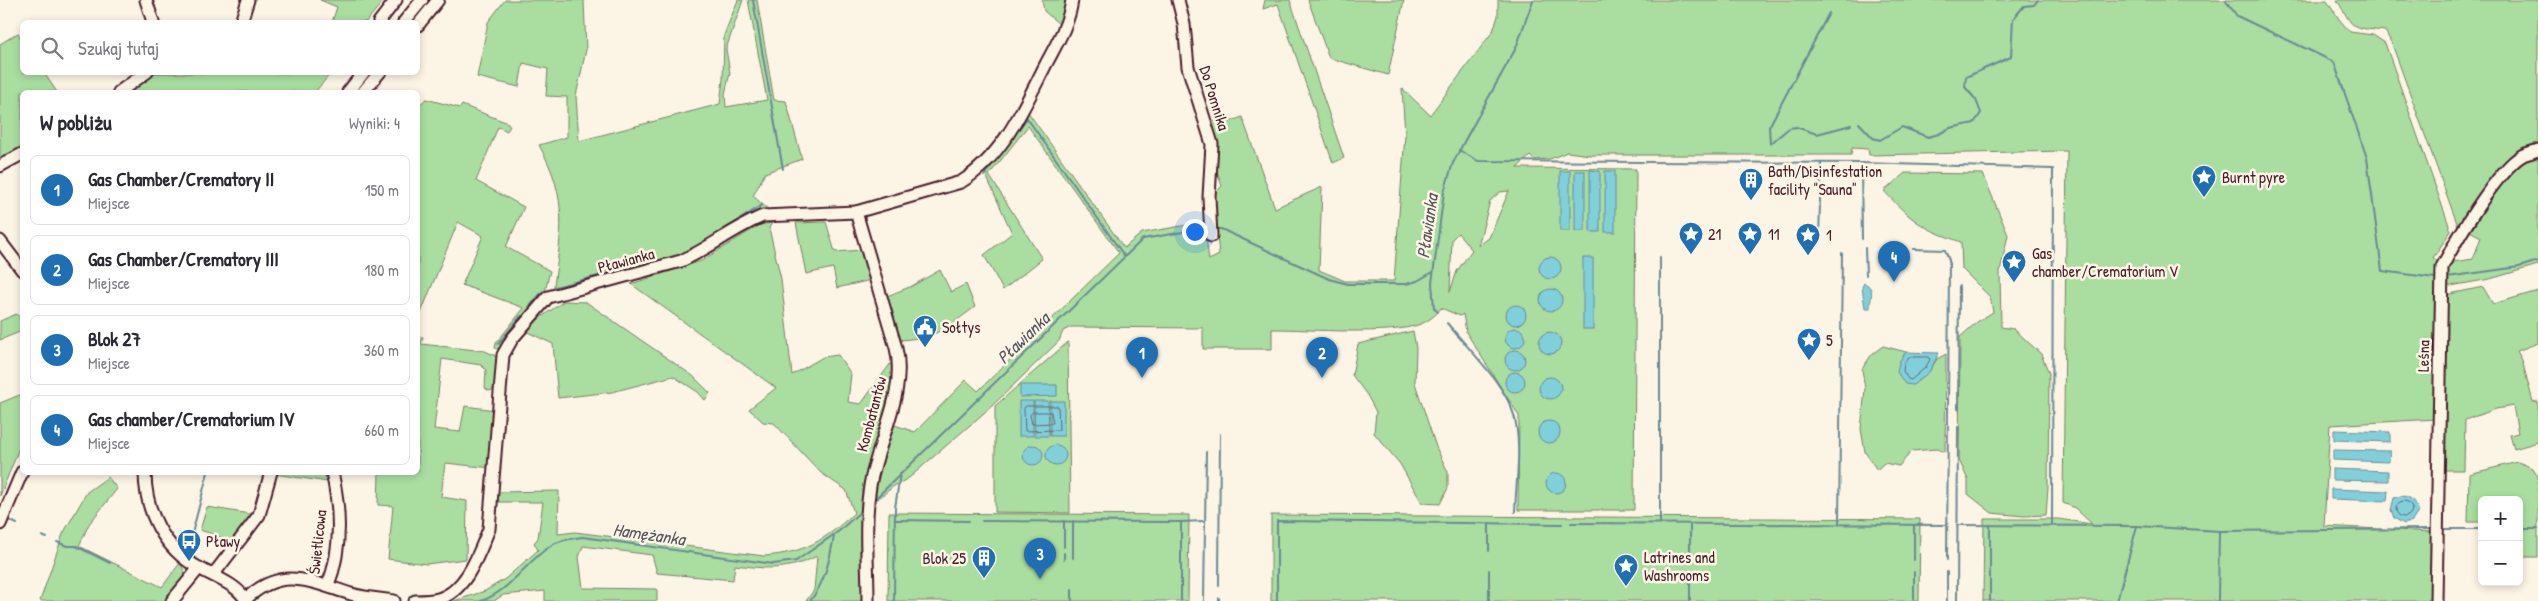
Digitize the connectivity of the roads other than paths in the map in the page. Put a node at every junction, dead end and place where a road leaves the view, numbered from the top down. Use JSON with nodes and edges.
{"nodes":[{"id":1,"x":146,"y":0,"type":"edge"},
{"id":2,"x":248,"y":0,"type":"edge"},
{"id":3,"x":396,"y":0,"type":"edge"},
{"id":4,"x":422,"y":0,"type":"edge"},
{"id":5,"x":438,"y":0,"type":"edge"},
{"id":6,"x":1072,"y":0,"type":"edge"},
{"id":7,"x":1178,"y":0,"type":"edge"},
{"id":8,"x":152,"y":20,"type":"edge"},
{"id":9,"x":242,"y":20,"type":"edge"},
{"id":10,"x":381,"y":20,"type":"edge"},
{"id":11,"x":406,"y":20,"type":"edge"},
{"id":12,"x":420,"y":22,"type":"edge"},
{"id":13,"x":143,"y":75,"type":"edge"},
{"id":14,"x":362,"y":75,"type":"edge"},
{"id":15,"x":377,"y":75,"type":"edge"},
{"id":16,"x":122,"y":90,"type":"edge"},
{"id":17,"x":350,"y":90,"type":"edge"},
{"id":18,"x":365,"y":90,"type":"edge"},
{"id":19,"x":2538,"y":150,"type":"edge"},
{"id":20,"x":20,"y":155,"type":"edge"},
{"id":21,"x":0,"y":166,"type":"edge"},
{"id":22,"x":856,"y":212,"type":"junction"},
{"id":23,"x":1211,"y":236,"type":"dead end"},
{"id":24,"x":0,"y":241,"type":"edge"},
{"id":25,"x":20,"y":267,"type":"edge"},
{"id":26,"x":21,"y":475,"type":"edge"},
{"id":27,"x":145,"y":475,"type":"edge"},
{"id":28,"x":270,"y":475,"type":"edge"},
{"id":29,"x":333,"y":475,"type":"edge"},
{"id":30,"x":0,"y":524,"type":"edge"},
{"id":31,"x":199,"y":568,"type":"junction"},
{"id":32,"x":213,"y":575,"type":"junction"},
{"id":33,"x":328,"y":585,"type":"junction"},
{"id":34,"x":246,"y":600,"type":"edge"},
{"id":35,"x":172,"y":601,"type":"edge"},
{"id":36,"x":394,"y":601,"type":"edge"},
{"id":37,"x":415,"y":601,"type":"edge"},
{"id":38,"x":868,"y":601,"type":"edge"},
{"id":39,"x":2436,"y":601,"type":"edge"}],
"edges":[{"from":1,"to":8,"type":"street"},
{"from":2,"to":9,"type":"street"},
{"from":3,"to":10,"type":"street"},
{"from":4,"to":11,"type":"street"},
{"from":5,"to":12,"type":"street"},
{"from":6,"to":22,"type":"street","name":"Pławianka"},
{"from":7,"to":23,"type":"street","name":"Do Pomnika"},
{"from":13,"to":16,"type":"street"},
{"from":14,"to":17,"type":"street"},
{"from":15,"to":18,"type":"street"},
{"from":19,"to":39,"type":"street","name":"Leśna"},
{"from":20,"to":21,"type":"street"},
{"from":22,"to":37,"type":"street","name":"Pławianka"},
{"from":22,"to":38,"type":"street","name":"Kombatantów"},
{"from":24,"to":25,"type":"street"},
{"from":26,"to":30,"type":"street"},
{"from":27,"to":31,"type":"street"},
{"from":28,"to":32,"type":"street"},
{"from":29,"to":33,"type":"street","name":"Świetlicowa"},
{"from":31,"to":32,"type":"street"},
{"from":31,"to":35,"type":"street"},
{"from":32,"to":34,"type":"street"},
{"from":33,"to":34,"type":"street"},
{"from":33,"to":36,"type":"street"}]}
